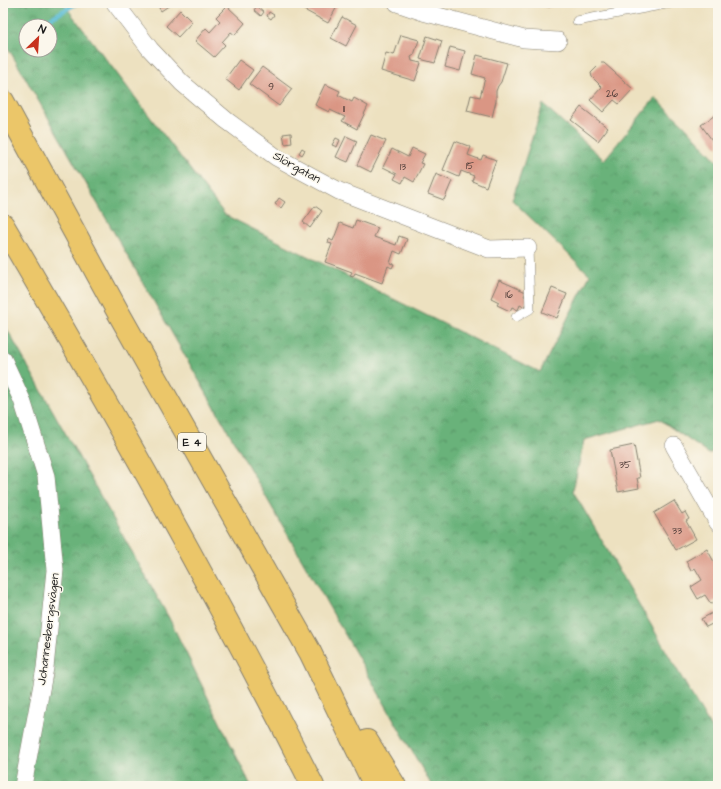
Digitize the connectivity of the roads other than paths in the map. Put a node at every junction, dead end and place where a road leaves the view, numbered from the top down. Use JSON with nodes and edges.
{"nodes":[{"id":1,"x":115,"y":3,"type":"edge"},
{"id":2,"x":397,"y":3,"type":"edge"},
{"id":3,"x":671,"y":3,"type":"edge"},
{"id":4,"x":577,"y":21,"type":"dead end"},
{"id":5,"x":558,"y":41,"type":"dead end"},
{"id":6,"x":3,"y":101,"type":"edge"},
{"id":7,"x":3,"y":225,"type":"edge"},
{"id":8,"x":528,"y":248,"type":"joint"},
{"id":9,"x":516,"y":317,"type":"dead end"},
{"id":10,"x":3,"y":359,"type":"edge"},
{"id":11,"x":674,"y":446,"type":"dead end"},
{"id":12,"x":718,"y":523,"type":"edge"},
{"id":13,"x":310,"y":652,"type":"junction"},
{"id":14,"x":23,"y":786,"type":"edge"},
{"id":15,"x":313,"y":786,"type":"edge"},
{"id":16,"x":376,"y":786,"type":"edge"},
{"id":17,"x":395,"y":786,"type":"edge"}],
"edges":[{"from":1,"to":8,"type":"street","name":"Slörgatan"},
{"from":2,"to":5,"type":"street"},
{"from":3,"to":4,"type":"lane"},
{"from":6,"to":13,"type":"highway","number":"E 4"},
{"from":7,"to":15,"type":"highway"},
{"from":8,"to":9,"type":"lane"},
{"from":10,"to":14,"type":"street","name":"Johannesbergsvägen"},
{"from":11,"to":12,"type":"street"},
{"from":13,"to":16,"type":"highway","number":"E 4"},
{"from":13,"to":17,"type":"highway"}]}
